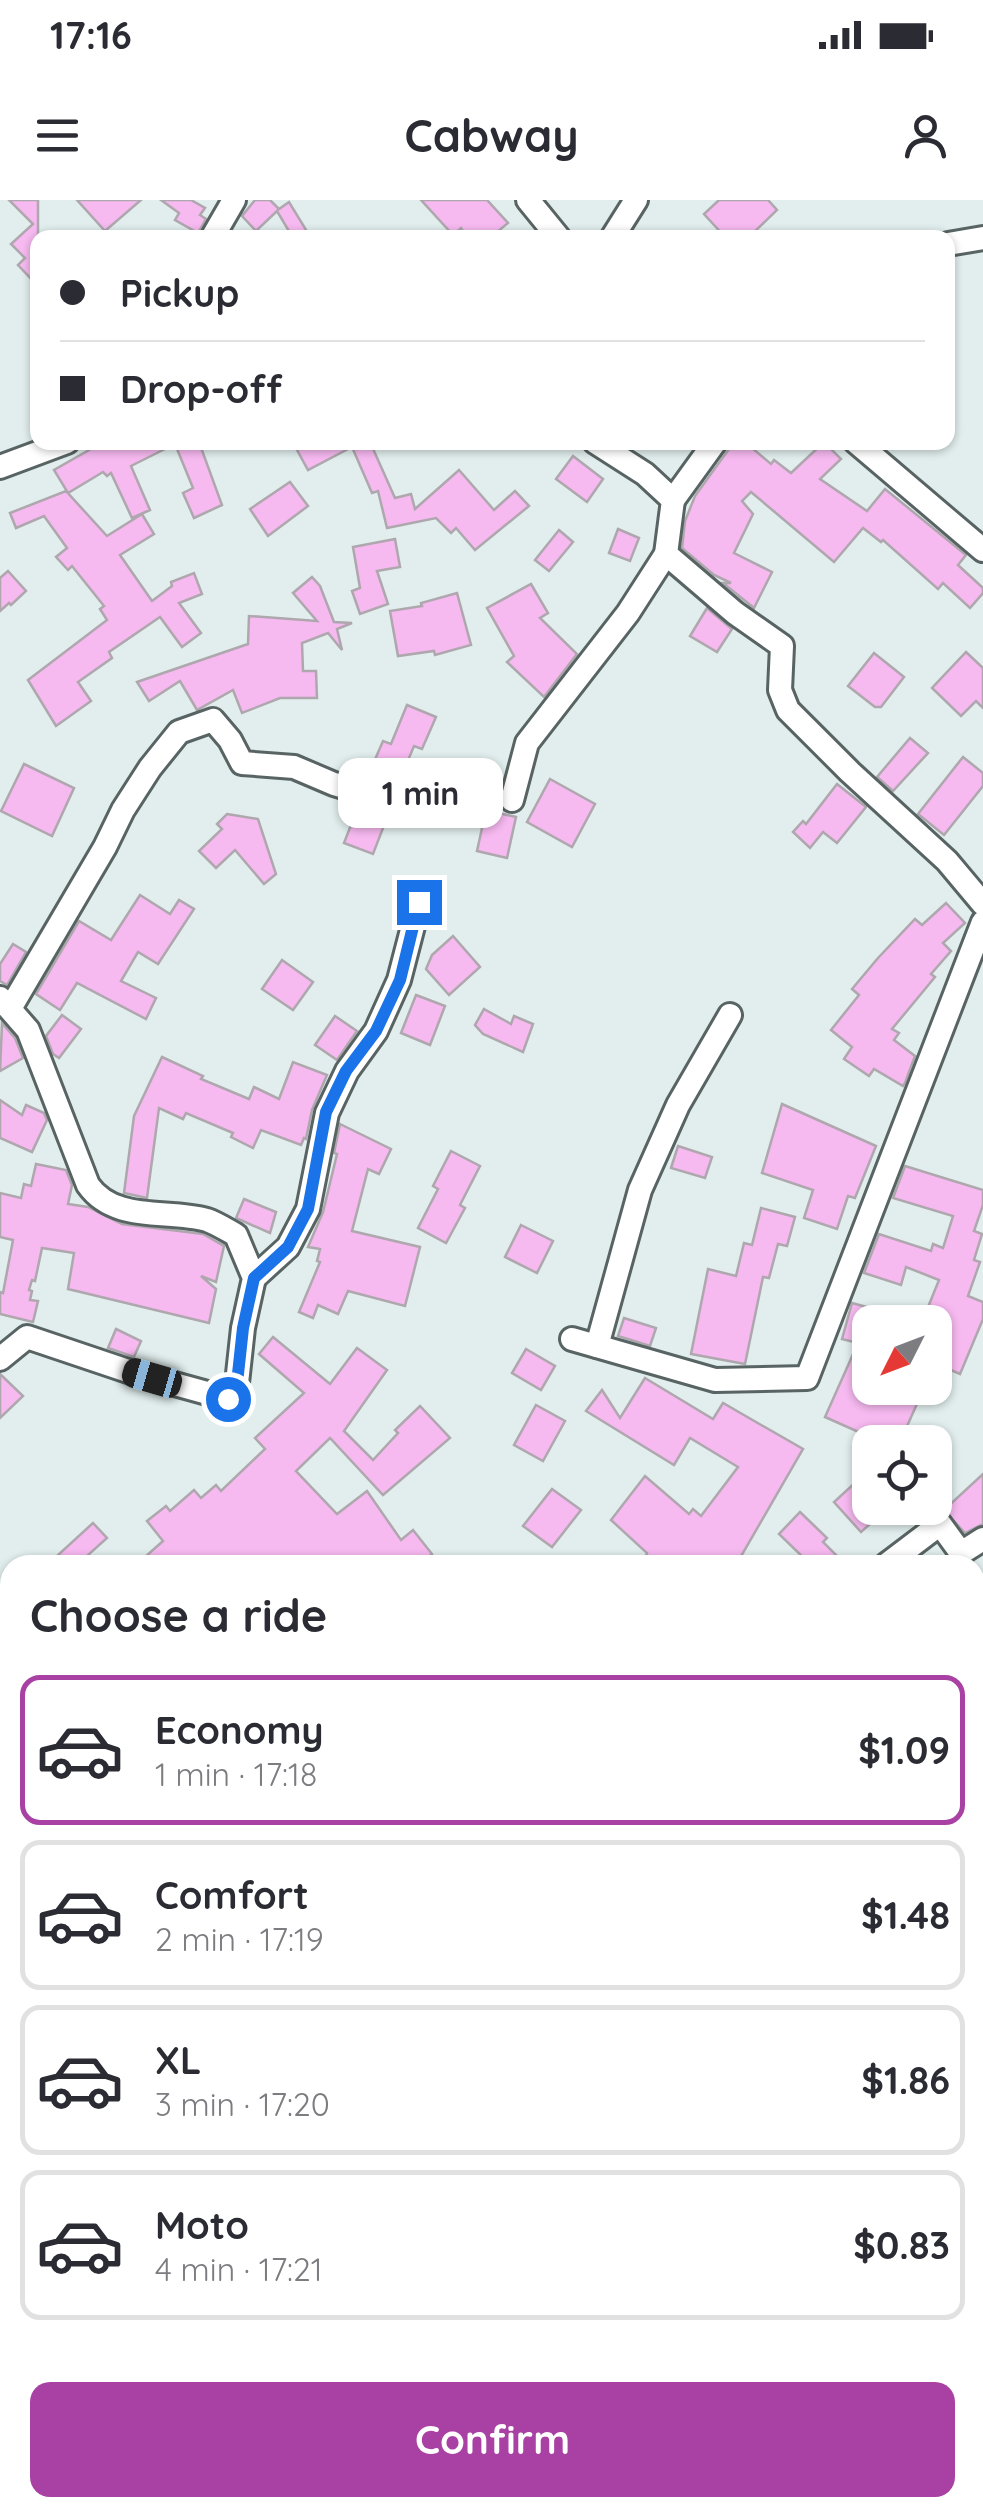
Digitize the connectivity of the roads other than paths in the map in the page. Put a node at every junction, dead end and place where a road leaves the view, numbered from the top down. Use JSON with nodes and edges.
{"nodes":[{"id":1,"x":234,"y":200,"type":"edge"},
{"id":2,"x":528,"y":200,"type":"edge"},
{"id":3,"x":636,"y":200,"type":"edge"},
{"id":4,"x":217,"y":230,"type":"edge"},
{"id":5,"x":552,"y":230,"type":"edge"},
{"id":6,"x":617,"y":230,"type":"edge"},
{"id":7,"x":983,"y":238,"type":"edge"},
{"id":8,"x":955,"y":243,"type":"edge"},
{"id":9,"x":46,"y":450,"type":"edge"},
{"id":10,"x":608,"y":450,"type":"edge"},
{"id":11,"x":709,"y":450,"type":"edge"},
{"id":12,"x":865,"y":450,"type":"edge"},
{"id":13,"x":0,"y":467,"type":"edge"},
{"id":14,"x":672,"y":500,"type":"junction"},
{"id":15,"x":983,"y":550,"type":"edge"},
{"id":16,"x":666,"y":554,"type":"junction"},
{"id":17,"x":387,"y":800,"type":"dead end"},
{"id":18,"x":512,"y":800,"type":"dead end"},
{"id":19,"x":419,"y":902,"type":"dead end"},
{"id":20,"x":983,"y":904,"type":"edge"},
{"id":21,"x":983,"y":922,"type":"edge"},
{"id":22,"x":5,"y":1002,"type":"edge"},
{"id":23,"x":730,"y":1014,"type":"dead end"},
{"id":24,"x":254,"y":1278,"type":"junction"},
{"id":25,"x":572,"y":1339,"type":"dead end"},
{"id":26,"x":598,"y":1346,"type":"junction"},
{"id":27,"x":0,"y":1359,"type":"edge"},
{"id":28,"x":983,"y":1540,"type":"edge"},
{"id":29,"x":899,"y":1555,"type":"edge"}],
"edges":[{"from":1,"to":4,"type":"street"},
{"from":2,"to":5,"type":"street"},
{"from":3,"to":6,"type":"street"},
{"from":7,"to":8,"type":"street"},
{"from":9,"to":13,"type":"street"},
{"from":10,"to":14,"type":"street"},
{"from":11,"to":14,"type":"street"},
{"from":12,"to":15,"type":"street"},
{"from":14,"to":16,"type":"street"},
{"from":16,"to":18,"type":"street"},
{"from":16,"to":20,"type":"street"},
{"from":17,"to":22,"type":"street"},
{"from":19,"to":24,"type":"street"},
{"from":21,"to":26,"type":"street"},
{"from":22,"to":24,"type":"street"},
{"from":23,"to":26,"type":"street"},
{"from":24,"to":27,"type":"street"},
{"from":25,"to":26,"type":"street"},
{"from":28,"to":29,"type":"street"}]}
